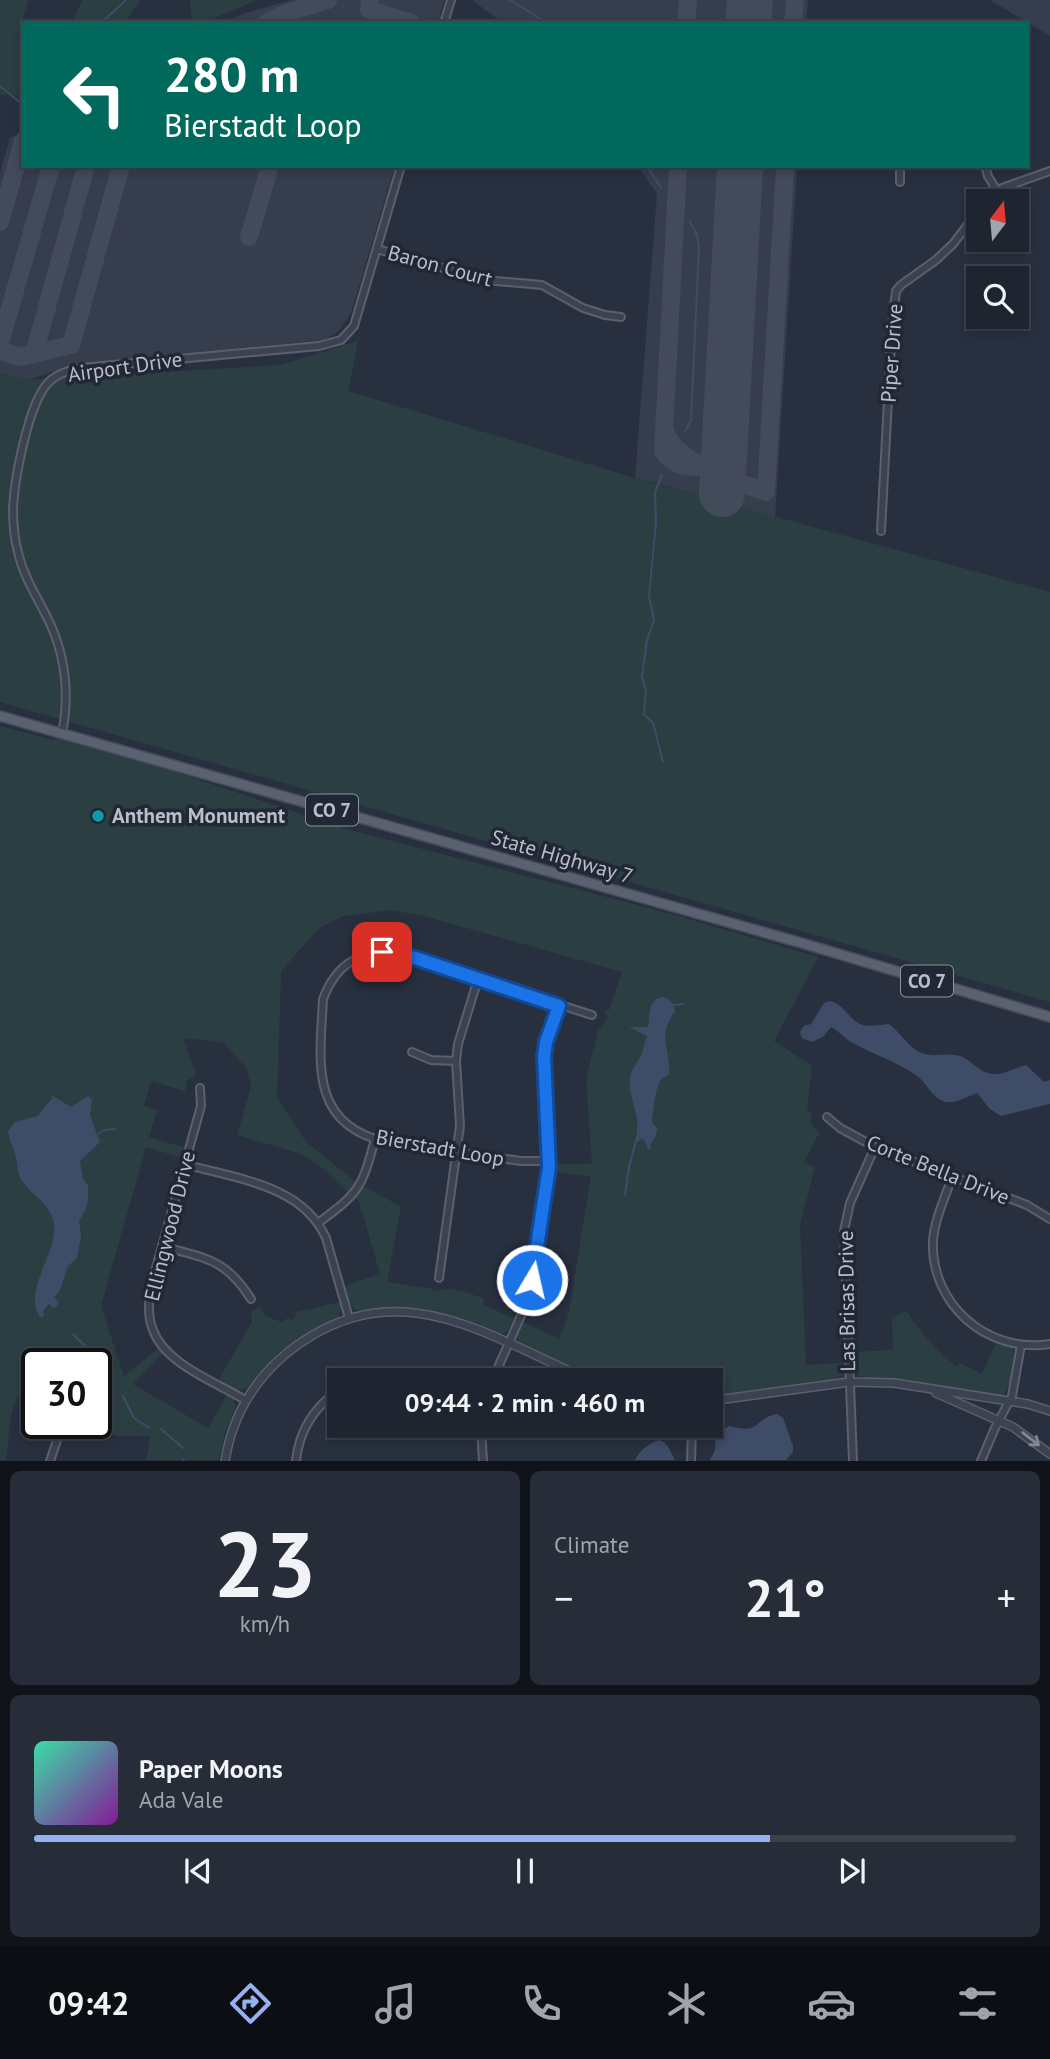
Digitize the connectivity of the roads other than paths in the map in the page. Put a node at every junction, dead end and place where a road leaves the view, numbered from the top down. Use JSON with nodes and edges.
{"nodes":[{"id":1,"x":451,"y":0,"type":"edge"},
{"id":2,"x":445,"y":21,"type":"edge"},
{"id":3,"x":400,"y":168,"type":"edge"},
{"id":4,"x":900,"y":168,"type":"edge"},
{"id":5,"x":986,"y":168,"type":"edge"},
{"id":6,"x":1050,"y":171,"type":"edge"},
{"id":7,"x":900,"y":183,"type":"dead end"},
{"id":8,"x":996,"y":189,"type":"edge"},
{"id":9,"x":1001,"y":189,"type":"edge"},
{"id":10,"x":966,"y":227,"type":"edge"},
{"id":11,"x":377,"y":249,"type":"junction"},
{"id":12,"x":621,"y":317,"type":"dead end"},
{"id":13,"x":881,"y":531,"type":"dead end"},
{"id":14,"x":0,"y":716,"type":"edge"},
{"id":15,"x":62,"y":734,"type":"junction"},
{"id":16,"x":478,"y":979,"type":"junction"},
{"id":17,"x":559,"y":1006,"type":"junction"},
{"id":18,"x":592,"y":1016,"type":"dead end"},
{"id":19,"x":1050,"y":1017,"type":"edge"},
{"id":20,"x":412,"y":1052,"type":"dead end"},
{"id":21,"x":456,"y":1061,"type":"junction"},
{"id":22,"x":200,"y":1088,"type":"dead end"},
{"id":23,"x":827,"y":1117,"type":"dead end"},
{"id":24,"x":375,"y":1139,"type":"junction"},
{"id":25,"x":875,"y":1147,"type":"junction"},
{"id":26,"x":457,"y":1152,"type":"junction"},
{"id":27,"x":549,"y":1161,"type":"junction"},
{"id":28,"x":185,"y":1164,"type":"junction"},
{"id":29,"x":951,"y":1177,"type":"junction"},
{"id":30,"x":1050,"y":1219,"type":"edge"},
{"id":31,"x":318,"y":1223,"type":"junction"},
{"id":32,"x":162,"y":1246,"type":"junction"},
{"id":33,"x":439,"y":1278,"type":"dead end"},
{"id":34,"x":251,"y":1299,"type":"dead end"},
{"id":35,"x":349,"y":1318,"type":"junction"},
{"id":36,"x":509,"y":1343,"type":"junction"},
{"id":37,"x":1050,"y":1344,"type":"edge"},
{"id":38,"x":1021,"y":1345,"type":"junction"},
{"id":39,"x":498,"y":1368,"type":"edge"},
{"id":40,"x":564,"y":1368,"type":"edge"},
{"id":41,"x":849,"y":1382,"type":"junction"},
{"id":42,"x":926,"y":1389,"type":"junction"},
{"id":43,"x":327,"y":1398,"type":"edge"},
{"id":44,"x":245,"y":1399,"type":"junction"},
{"id":45,"x":723,"y":1399,"type":"edge"},
{"id":46,"x":1009,"y":1402,"type":"junction"},
{"id":47,"x":1050,"y":1411,"type":"edge"},
{"id":48,"x":999,"y":1420,"type":"junction"},
{"id":49,"x":482,"y":1438,"type":"edge"},
{"id":50,"x":692,"y":1438,"type":"edge"},
{"id":51,"x":58,"y":1439,"type":"edge"},
{"id":52,"x":1050,"y":1454,"type":"edge"},
{"id":53,"x":50,"y":1461,"type":"edge"},
{"id":54,"x":225,"y":1461,"type":"edge"},
{"id":55,"x":296,"y":1461,"type":"edge"},
{"id":56,"x":483,"y":1461,"type":"edge"},
{"id":57,"x":691,"y":1461,"type":"edge"},
{"id":58,"x":853,"y":1461,"type":"edge"},
{"id":59,"x":982,"y":1461,"type":"edge"}],
"edges":[{"from":1,"to":2,"type":"street"},
{"from":3,"to":11,"type":"street","name":"Airport Drive"},
{"from":4,"to":7,"type":"street"},
{"from":5,"to":8,"type":"street"},
{"from":6,"to":9,"type":"street"},
{"from":10,"to":13,"type":"street","name":"Piper Drive"},
{"from":11,"to":12,"type":"street","name":"Baron Court"},
{"from":11,"to":15,"type":"street","name":"Airport Drive"},
{"from":14,"to":15,"type":"main road","number":"CO 7"},
{"from":15,"to":19,"type":"main road","name":"State Highway 7","number":"CO 7"},
{"from":16,"to":17,"type":"street","name":"Bierstadt Loop"},
{"from":16,"to":21,"type":"street"},
{"from":16,"to":24,"type":"street","name":"Bierstadt Loop"},
{"from":17,"to":18,"type":"street","name":"Bierstadt Loop"},
{"from":17,"to":27,"type":"street"},
{"from":20,"to":21,"type":"street"},
{"from":21,"to":26,"type":"street"},
{"from":22,"to":28,"type":"street","name":"Ellingwood Drive"},
{"from":23,"to":25,"type":"street","name":"Corte Bella Drive"},
{"from":24,"to":26,"type":"street","name":"Bierstadt Loop"},
{"from":24,"to":31,"type":"street"},
{"from":25,"to":29,"type":"street","name":"Corte Bella Drive"},
{"from":25,"to":41,"type":"street","name":"Las Brisas Drive"},
{"from":26,"to":27,"type":"street","name":"Bierstadt Loop"},
{"from":26,"to":33,"type":"street"},
{"from":27,"to":36,"type":"street"},
{"from":28,"to":31,"type":"street"},
{"from":28,"to":32,"type":"street","name":"Ellingwood Drive"},
{"from":29,"to":30,"type":"street","name":"Corte Bella Drive"},
{"from":29,"to":38,"type":"street"},
{"from":31,"to":35,"type":"street"},
{"from":32,"to":34,"type":"street"},
{"from":32,"to":44,"type":"street","name":"Ellingwood Drive"},
{"from":35,"to":36,"type":"street"},
{"from":35,"to":44,"type":"street"},
{"from":36,"to":39,"type":"street"},
{"from":36,"to":40,"type":"street"},
{"from":37,"to":38,"type":"street"},
{"from":38,"to":46,"type":"street"},
{"from":41,"to":42,"type":"street"},
{"from":41,"to":45,"type":"street"},
{"from":41,"to":58,"type":"street","name":"Las Brisas Drive"},
{"from":42,"to":46,"type":"street"},
{"from":42,"to":48,"type":"street"},
{"from":43,"to":55,"type":"street"},
{"from":44,"to":54,"type":"street"},
{"from":46,"to":47,"type":"street"},
{"from":46,"to":48,"type":"street"},
{"from":48,"to":52,"type":"street","one_way":true},
{"from":48,"to":59,"type":"street"},
{"from":49,"to":56,"type":"street"},
{"from":50,"to":57,"type":"street"},
{"from":51,"to":53,"type":"street"}]}
